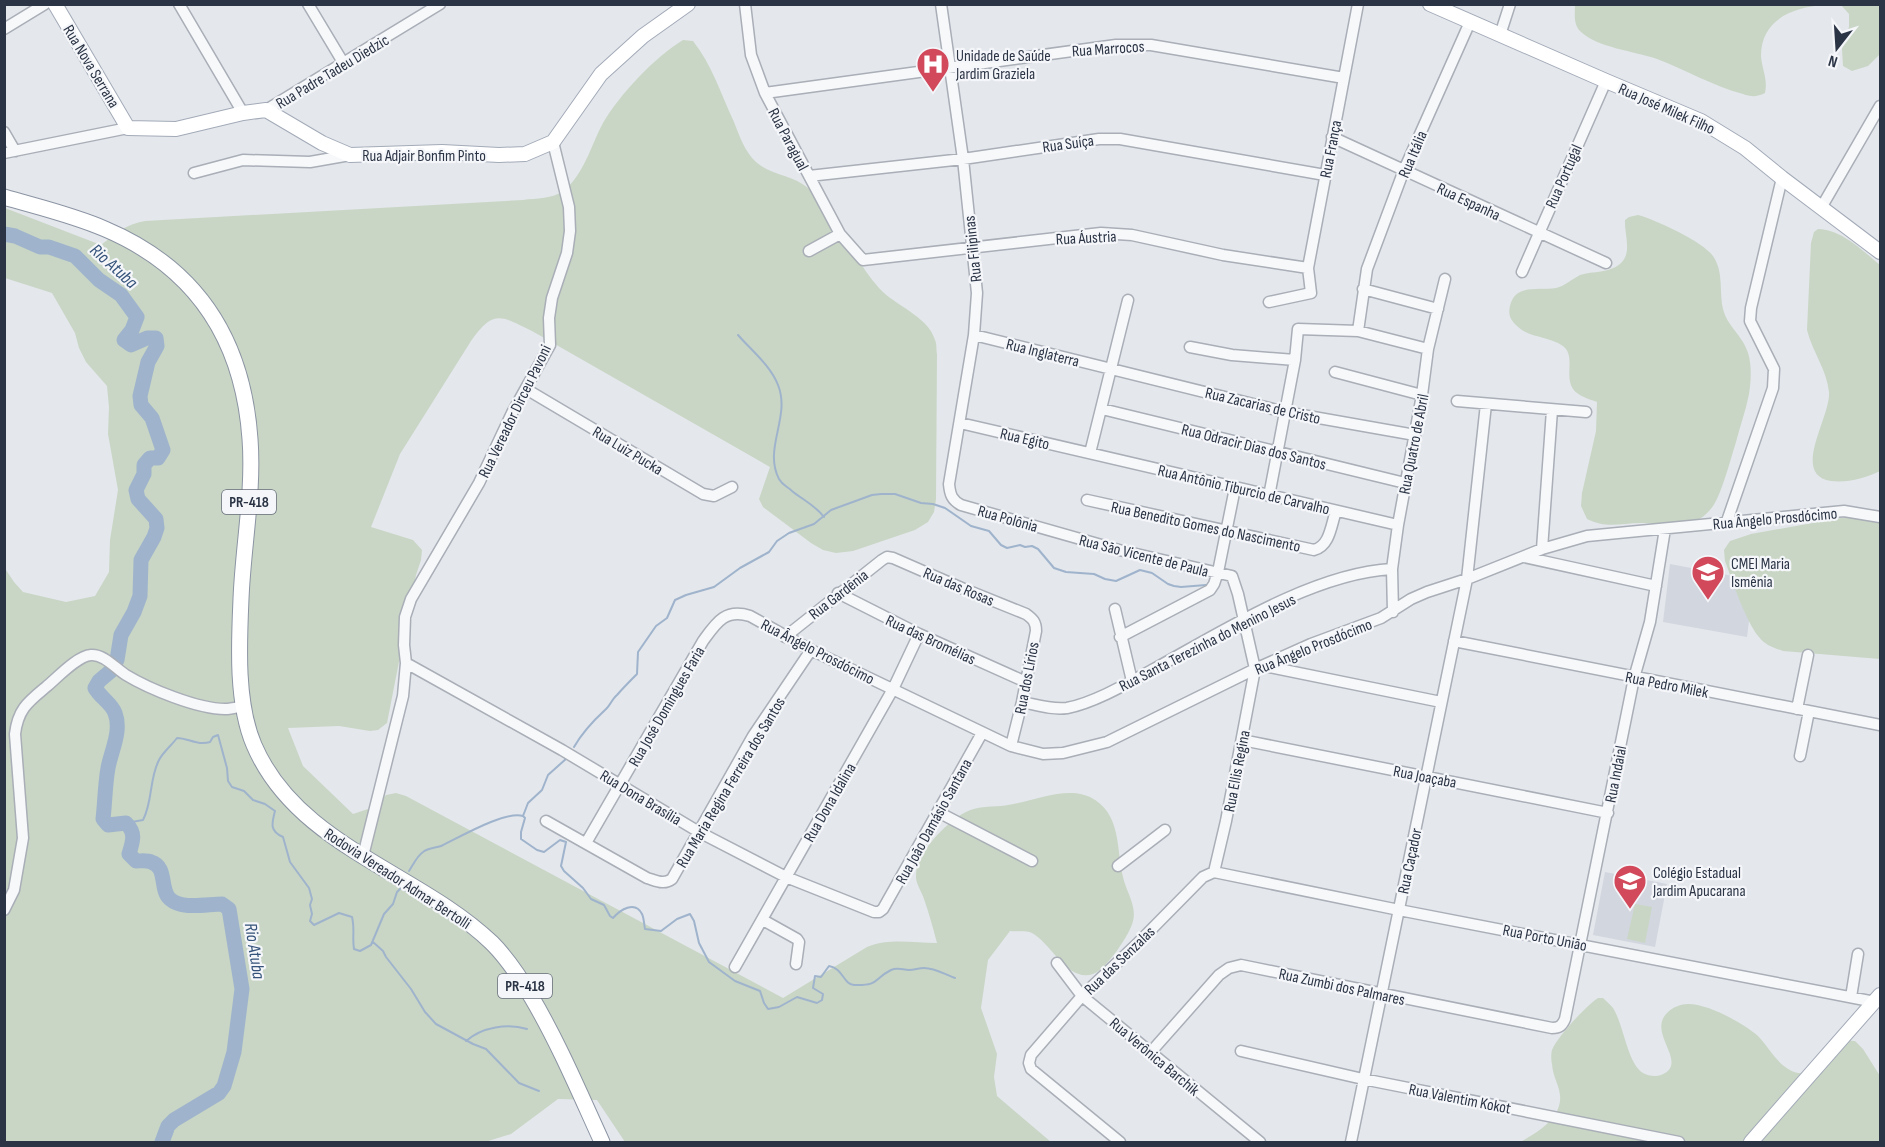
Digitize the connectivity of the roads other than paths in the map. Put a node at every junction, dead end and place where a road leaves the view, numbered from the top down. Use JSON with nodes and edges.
{"nodes":[{"id":1,"x":45,"y":4,"type":"edge"},
{"id":2,"x":55,"y":4,"type":"edge"},
{"id":3,"x":179,"y":4,"type":"edge"},
{"id":4,"x":308,"y":4,"type":"edge"},
{"id":5,"x":440,"y":4,"type":"edge"},
{"id":6,"x":688,"y":4,"type":"edge"},
{"id":7,"x":745,"y":4,"type":"edge"},
{"id":8,"x":941,"y":4,"type":"edge"},
{"id":9,"x":1358,"y":4,"type":"edge"},
{"id":10,"x":1430,"y":4,"type":"edge"},
{"id":11,"x":1510,"y":4,"type":"edge"},
{"id":12,"x":1470,"y":22,"type":"junction"},
{"id":13,"x":4,"y":29,"type":"edge"},
{"id":14,"x":1500,"y":35,"type":"junction"},
{"id":15,"x":344,"y":64,"type":"junction"},
{"id":16,"x":950,"y":67,"type":"junction"},
{"id":17,"x":1344,"y":78,"type":"junction"},
{"id":18,"x":1606,"y":81,"type":"junction"},
{"id":19,"x":765,"y":93,"type":"junction"},
{"id":20,"x":1881,"y":106,"type":"edge"},
{"id":21,"x":266,"y":110,"type":"junction"},
{"id":22,"x":243,"y":113,"type":"junction"},
{"id":23,"x":128,"y":128,"type":"junction"},
{"id":24,"x":4,"y":132,"type":"edge"},
{"id":25,"x":1332,"y":137,"type":"junction"},
{"id":26,"x":554,"y":142,"type":"junction"},
{"id":27,"x":10,"y":152,"type":"edge"},
{"id":28,"x":350,"y":155,"type":"junction"},
{"id":29,"x":963,"y":159,"type":"junction"},
{"id":30,"x":1404,"y":170,"type":"junction"},
{"id":31,"x":195,"y":173,"type":"dead end"},
{"id":32,"x":1325,"y":175,"type":"junction"},
{"id":33,"x":809,"y":176,"type":"junction"},
{"id":34,"x":1782,"y":178,"type":"junction"},
{"id":35,"x":4,"y":197,"type":"edge"},
{"id":36,"x":1821,"y":208,"type":"junction"},
{"id":37,"x":1538,"y":233,"type":"junction"},
{"id":38,"x":840,"y":234,"type":"junction"},
{"id":39,"x":973,"y":247,"type":"junction"},
{"id":40,"x":808,"y":251,"type":"dead end"},
{"id":41,"x":1881,"y":252,"type":"edge"},
{"id":42,"x":863,"y":260,"type":"joint"},
{"id":43,"x":1606,"y":263,"type":"dead end"},
{"id":44,"x":1308,"y":268,"type":"junction"},
{"id":45,"x":1522,"y":272,"type":"dead end"},
{"id":46,"x":1445,"y":279,"type":"dead end"},
{"id":47,"x":1363,"y":289,"type":"junction"},
{"id":48,"x":1128,"y":300,"type":"dead end"},
{"id":49,"x":1269,"y":302,"type":"dead end"},
{"id":50,"x":1438,"y":309,"type":"junction"},
{"id":51,"x":1358,"y":331,"type":"junction"},
{"id":52,"x":974,"y":335,"type":"junction"},
{"id":53,"x":1190,"y":347,"type":"dead end"},
{"id":54,"x":1428,"y":349,"type":"junction"},
{"id":55,"x":1295,"y":360,"type":"junction"},
{"id":56,"x":1112,"y":369,"type":"junction"},
{"id":57,"x":1335,"y":372,"type":"dead end"},
{"id":58,"x":526,"y":388,"type":"junction"},
{"id":59,"x":1422,"y":395,"type":"junction"},
{"id":60,"x":1457,"y":401,"type":"dead end"},
{"id":61,"x":1486,"y":404,"type":"junction"},
{"id":62,"x":1102,"y":409,"type":"junction"},
{"id":63,"x":1552,"y":410,"type":"junction"},
{"id":64,"x":1285,"y":412,"type":"junction"},
{"id":65,"x":1586,"y":412,"type":"dead end"},
{"id":66,"x":960,"y":423,"type":"junction"},
{"id":67,"x":1415,"y":435,"type":"junction"},
{"id":68,"x":1278,"y":452,"type":"junction"},
{"id":69,"x":1090,"y":453,"type":"junction"},
{"id":70,"x":1405,"y":483,"type":"junction"},
{"id":71,"x":732,"y":487,"type":"dead end"},
{"id":72,"x":1235,"y":488,"type":"junction"},
{"id":73,"x":950,"y":494,"type":"joint"},
{"id":74,"x":1269,"y":496,"type":"junction"},
{"id":75,"x":1087,"y":500,"type":"dead end"},
{"id":76,"x":1336,"y":511,"type":"junction"},
{"id":77,"x":1881,"y":517,"type":"edge"},
{"id":78,"x":1727,"y":521,"type":"junction"},
{"id":79,"x":1398,"y":525,"type":"junction"},
{"id":80,"x":1226,"y":530,"type":"junction"},
{"id":81,"x":1665,"y":530,"type":"junction"},
{"id":82,"x":1071,"y":537,"type":"joint"},
{"id":83,"x":1542,"y":549,"type":"junction"},
{"id":84,"x":1524,"y":557,"type":"junction"},
{"id":85,"x":893,"y":558,"type":"joint"},
{"id":86,"x":1392,"y":569,"type":"junction"},
{"id":87,"x":1218,"y":572,"type":"junction"},
{"id":88,"x":1467,"y":579,"type":"junction"},
{"id":89,"x":1656,"y":586,"type":"junction"},
{"id":90,"x":837,"y":593,"type":"junction"},
{"id":91,"x":1115,"y":609,"type":"dead end"},
{"id":92,"x":1393,"y":612,"type":"junction"},
{"id":93,"x":740,"y":613,"type":"joint"},
{"id":94,"x":1026,"y":614,"type":"joint"},
{"id":95,"x":1244,"y":620,"type":"junction"},
{"id":96,"x":920,"y":634,"type":"junction"},
{"id":97,"x":785,"y":637,"type":"junction"},
{"id":98,"x":1120,"y":637,"type":"junction"},
{"id":99,"x":1454,"y":642,"type":"junction"},
{"id":100,"x":811,"y":650,"type":"junction"},
{"id":101,"x":1808,"y":655,"type":"dead end"},
{"id":102,"x":406,"y":663,"type":"junction"},
{"id":103,"x":1259,"y":668,"type":"junction"},
{"id":104,"x":1634,"y":678,"type":"junction"},
{"id":105,"x":1132,"y":681,"type":"junction"},
{"id":106,"x":1026,"y":682,"type":"junction"},
{"id":107,"x":894,"y":689,"type":"junction"},
{"id":108,"x":1022,"y":702,"type":"junction"},
{"id":109,"x":1441,"y":702,"type":"junction"},
{"id":110,"x":243,"y":706,"type":"junction"},
{"id":111,"x":1797,"y":709,"type":"junction"},
{"id":112,"x":1809,"y":711,"type":"junction"},
{"id":113,"x":1881,"y":725,"type":"edge"},
{"id":114,"x":982,"y":734,"type":"junction"},
{"id":115,"x":1242,"y":740,"type":"junction"},
{"id":116,"x":1011,"y":746,"type":"junction"},
{"id":117,"x":1800,"y":756,"type":"dead end"},
{"id":118,"x":1426,"y":776,"type":"junction"},
{"id":119,"x":620,"y":786,"type":"junction"},
{"id":120,"x":938,"y":812,"type":"junction"},
{"id":121,"x":1608,"y":813,"type":"junction"},
{"id":122,"x":546,"y":821,"type":"dead end"},
{"id":123,"x":1165,"y":830,"type":"dead end"},
{"id":124,"x":699,"y":832,"type":"junction"},
{"id":125,"x":586,"y":843,"type":"junction"},
{"id":126,"x":363,"y":856,"type":"junction"},
{"id":127,"x":1032,"y":861,"type":"dead end"},
{"id":128,"x":1118,"y":866,"type":"dead end"},
{"id":129,"x":1214,"y":872,"type":"junction"},
{"id":130,"x":786,"y":877,"type":"junction"},
{"id":131,"x":883,"y":909,"type":"joint"},
{"id":132,"x":4,"y":910,"type":"edge"},
{"id":133,"x":1399,"y":910,"type":"junction"},
{"id":134,"x":763,"y":920,"type":"junction"},
{"id":135,"x":1581,"y":944,"type":"junction"},
{"id":136,"x":1858,"y":954,"type":"dead end"},
{"id":137,"x":1057,"y":963,"type":"dead end"},
{"id":138,"x":796,"y":964,"type":"dead end"},
{"id":139,"x":735,"y":967,"type":"dead end"},
{"id":140,"x":1380,"y":994,"type":"junction"},
{"id":141,"x":1082,"y":996,"type":"junction"},
{"id":142,"x":1851,"y":997,"type":"junction"},
{"id":143,"x":1878,"y":998,"type":"edge"},
{"id":144,"x":1565,"y":1019,"type":"joint"},
{"id":145,"x":1241,"y":1051,"type":"dead end"},
{"id":146,"x":1150,"y":1053,"type":"junction"},
{"id":147,"x":1363,"y":1079,"type":"junction"},
{"id":148,"x":602,"y":1143,"type":"edge"},
{"id":149,"x":1120,"y":1143,"type":"edge"},
{"id":150,"x":1260,"y":1143,"type":"edge"},
{"id":151,"x":1351,"y":1143,"type":"edge"},
{"id":152,"x":1679,"y":1143,"type":"edge"},
{"id":153,"x":1751,"y":1143,"type":"edge"}],
"edges":[{"from":1,"to":13,"type":"street"},
{"from":2,"to":23,"type":"main road","name":"Rua Nova Serrana"},
{"from":3,"to":22,"type":"street"},
{"from":4,"to":15,"type":"street"},
{"from":5,"to":15,"type":"street","name":"Rua Padre Tadeu Diedzic"},
{"from":6,"to":26,"type":"main road"},
{"from":7,"to":19,"type":"street","name":"Rua Paragual"},
{"from":8,"to":16,"type":"street","name":"Rua Filipinas"},
{"from":9,"to":17,"type":"street","name":"Rua França"},
{"from":10,"to":12,"type":"main road","name":"Rua José Milek Filho"},
{"from":11,"to":14,"type":"street"},
{"from":12,"to":14,"type":"main road","name":"Rua José Milek Filho"},
{"from":12,"to":30,"type":"street","name":"Rua Itália"},
{"from":14,"to":18,"type":"main road","name":"Rua José Milek Filho"},
{"from":15,"to":21,"type":"street","name":"Rua Padre Tadeu Diedzic"},
{"from":16,"to":17,"type":"street","name":"Rua Marrocos"},
{"from":16,"to":19,"type":"street","name":"Rua Marrocos"},
{"from":16,"to":29,"type":"street","name":"Rua Filipinas"},
{"from":17,"to":25,"type":"street","name":"Rua França"},
{"from":18,"to":34,"type":"main road","name":"Rua José Milek Filho"},
{"from":18,"to":37,"type":"street","name":"Rua Portugal"},
{"from":19,"to":33,"type":"street","name":"Rua Paragual"},
{"from":20,"to":36,"type":"street"},
{"from":21,"to":22,"type":"main road","name":"Rua Padre Tadeu Diedzic"},
{"from":21,"to":28,"type":"main road","name":"Rua Adjair Bonfim Pinto"},
{"from":22,"to":23,"type":"main road","name":"Rua Padre Tadeu Diedzic"},
{"from":23,"to":27,"type":"street","name":"Rua Padre Tadeu Diedzic"},
{"from":24,"to":27,"type":"street"},
{"from":25,"to":30,"type":"street","name":"Rua Espanha"},
{"from":25,"to":32,"type":"street","name":"Rua França"},
{"from":26,"to":28,"type":"main road","name":"Rua Adjair Bonfim Pinto"},
{"from":26,"to":58,"type":"street","name":"Rua Vereador Dirceu Pavoni"},
{"from":28,"to":31,"type":"street"},
{"from":29,"to":32,"type":"street","name":"Rua Suíça"},
{"from":29,"to":33,"type":"street","name":"Rua Suíça"},
{"from":29,"to":39,"type":"street","name":"Rua Filipinas"},
{"from":30,"to":37,"type":"street","name":"Rua Espanha"},
{"from":30,"to":47,"type":"street","name":"Rua Itália"},
{"from":32,"to":44,"type":"street","name":"Rua França"},
{"from":33,"to":38,"type":"street","name":"Rua Paragual"},
{"from":34,"to":36,"type":"main road","name":"Rua José Milek Filho"},
{"from":34,"to":78,"type":"street"},
{"from":35,"to":110,"type":"highway","name":"Rodovia Vereador Admar Bertolli","number":"PR-418"},
{"from":36,"to":41,"type":"main road","name":"Rua José Milek Filho"},
{"from":37,"to":43,"type":"street","name":"Rua Espanha"},
{"from":37,"to":45,"type":"street","name":"Rua Portugal"},
{"from":38,"to":40,"type":"street"},
{"from":38,"to":42,"type":"street","name":"Rua Paragual"},
{"from":39,"to":42,"type":"street","name":"Rua Áustria"},
{"from":39,"to":44,"type":"street","name":"Rua Áustria"},
{"from":39,"to":52,"type":"street","name":"Rua Filipinas"},
{"from":44,"to":49,"type":"street","name":"Rua França"},
{"from":46,"to":50,"type":"street","name":"Rua Quatro de Abril"},
{"from":47,"to":50,"type":"street"},
{"from":47,"to":51,"type":"street","name":"Rua Itália"},
{"from":48,"to":56,"type":"street"},
{"from":50,"to":54,"type":"street","name":"Rua Quatro de Abril"},
{"from":51,"to":54,"type":"street"},
{"from":51,"to":55,"type":"street"},
{"from":52,"to":56,"type":"street","name":"Rua Inglaterra"},
{"from":52,"to":66,"type":"street","name":"Rua Filipinas"},
{"from":53,"to":55,"type":"street"},
{"from":54,"to":59,"type":"street","name":"Rua Quatro de Abril"},
{"from":55,"to":64,"type":"street"},
{"from":56,"to":62,"type":"street"},
{"from":56,"to":64,"type":"street","name":"Rua Zacarias de Cristo"},
{"from":57,"to":59,"type":"street"},
{"from":58,"to":71,"type":"street","name":"Rua Luiz Pucka"},
{"from":58,"to":102,"type":"street","name":"Rua Vereador Dirceu Pavoni"},
{"from":59,"to":67,"type":"street","name":"Rua Quatro de Abril"},
{"from":60,"to":61,"type":"street"},
{"from":61,"to":63,"type":"street"},
{"from":61,"to":88,"type":"street","name":"Rua Caçador"},
{"from":62,"to":68,"type":"street","name":"Rua Odracir Dias dos Santos"},
{"from":62,"to":69,"type":"street"},
{"from":63,"to":65,"type":"street"},
{"from":63,"to":83,"type":"street"},
{"from":64,"to":67,"type":"street","name":"Rua Zacarias de Cristo"},
{"from":64,"to":68,"type":"street"},
{"from":66,"to":69,"type":"street","name":"Rua Egito"},
{"from":66,"to":73,"type":"street","name":"Rua Filipinas"},
{"from":67,"to":70,"type":"street","name":"Rua Quatro de Abril"},
{"from":68,"to":70,"type":"street","name":"Rua Odracir Dias dos Santos"},
{"from":68,"to":74,"type":"street"},
{"from":69,"to":72,"type":"street","name":"Rua Antônio Tiburcio de Carvalho"},
{"from":70,"to":79,"type":"street","name":"Rua Quatro de Abril"},
{"from":72,"to":74,"type":"street","name":"Rua Antônio Tiburcio de Carvalho"},
{"from":72,"to":80,"type":"street"},
{"from":73,"to":82,"type":"street","name":"Rua Polônia"},
{"from":74,"to":76,"type":"street","name":"Rua Antônio Tiburcio de Carvalho"},
{"from":75,"to":80,"type":"street","name":"Rua Benedito Gomes do Nascimento"},
{"from":76,"to":79,"type":"street","name":"Rua Antônio Tiburcio de Carvalho"},
{"from":76,"to":80,"type":"street","name":"Rua Benedito Gomes do Nascimento"},
{"from":77,"to":78,"type":"street","name":"Rua Ângelo Prosdócimo"},
{"from":78,"to":81,"type":"street","name":"Rua Ângelo Prosdócimo"},
{"from":79,"to":86,"type":"street","name":"Rua Quatro de Abril"},
{"from":80,"to":87,"type":"street"},
{"from":81,"to":83,"type":"street","name":"Rua Ângelo Prosdócimo"},
{"from":81,"to":89,"type":"street","name":"Rua Indaial"},
{"from":82,"to":87,"type":"street","name":"Rua São Vicente de Paula"},
{"from":83,"to":84,"type":"street","name":"Rua Ângelo Prosdócimo"},
{"from":84,"to":88,"type":"street","name":"Rua Ângelo Prosdócimo"},
{"from":84,"to":89,"type":"street"},
{"from":85,"to":90,"type":"street","name":"Rua Gardênia"},
{"from":85,"to":94,"type":"street","name":"Rua das Rosas"},
{"from":86,"to":92,"type":"street","name":"Rua Quatro de Abril"},
{"from":86,"to":95,"type":"street","name":"Rua Santa Terezinha do Menino Jesus"},
{"from":87,"to":95,"type":"street"},
{"from":87,"to":98,"type":"street"},
{"from":88,"to":92,"type":"street","name":"Rua Ângelo Prosdócimo"},
{"from":88,"to":99,"type":"street","name":"Rua Caçador"},
{"from":89,"to":104,"type":"street","name":"Rua Indaial"},
{"from":90,"to":96,"type":"street","name":"Rua das Bromélias"},
{"from":90,"to":97,"type":"street","name":"Rua Gardênia"},
{"from":91,"to":98,"type":"street"},
{"from":92,"to":103,"type":"street","name":"Rua Ângelo Prosdócimo"},
{"from":93,"to":97,"type":"street","name":"Rua Ângelo Prosdócimo"},
{"from":93,"to":119,"type":"street","name":"Rua José Domingues Faria"},
{"from":94,"to":106,"type":"street","name":"Rua dos Lírios"},
{"from":95,"to":103,"type":"street"},
{"from":95,"to":105,"type":"street","name":"Rua Santa Terezinha do Menino Jesus"},
{"from":96,"to":106,"type":"street","name":"Rua das Bromélias"},
{"from":96,"to":107,"type":"street","name":"Rua Dona Idalina"},
{"from":97,"to":100,"type":"street","name":"Rua Ângelo Prosdócimo"},
{"from":98,"to":105,"type":"street"},
{"from":99,"to":104,"type":"street","name":"Rua Pedro Milek"},
{"from":99,"to":109,"type":"street","name":"Rua Caçador"},
{"from":100,"to":107,"type":"street","name":"Rua Ângelo Prosdócimo"},
{"from":100,"to":124,"type":"street","name":"Rua Maria Regina Ferreira dos Santos"},
{"from":101,"to":111,"type":"street"},
{"from":102,"to":119,"type":"street","name":"Rua Dona Brasília"},
{"from":102,"to":126,"type":"street","name":"Rua Vereador Dirceu Pavoni"},
{"from":103,"to":109,"type":"street"},
{"from":103,"to":115,"type":"street","name":"Rua Ellis Regina"},
{"from":103,"to":116,"type":"street","name":"Rua Ângelo Prosdócimo"},
{"from":104,"to":111,"type":"street","name":"Rua Pedro Milek"},
{"from":104,"to":121,"type":"street","name":"Rua Indaial"},
{"from":105,"to":108,"type":"street","name":"Rua Santa Terezinha do Menino Jesus"},
{"from":106,"to":108,"type":"street","name":"Rua dos Lírios"},
{"from":107,"to":114,"type":"street","name":"Rua Ângelo Prosdócimo"},
{"from":107,"to":130,"type":"street","name":"Rua Dona Idalina"},
{"from":108,"to":116,"type":"street","name":"Rua dos Lírios"},
{"from":109,"to":118,"type":"street","name":"Rua Caçador"},
{"from":110,"to":126,"type":"highway","name":"Rodovia Vereador Admar Bertolli","number":"PR-418"},
{"from":110,"to":132,"type":"street"},
{"from":111,"to":112,"type":"street","name":"Rua Pedro Milek"},
{"from":112,"to":113,"type":"street","name":"Rua Pedro Milek"},
{"from":112,"to":117,"type":"street"},
{"from":114,"to":116,"type":"street","name":"Rua Ângelo Prosdócimo"},
{"from":114,"to":120,"type":"street","name":"Rua João Damásio Santana"},
{"from":115,"to":118,"type":"street","name":"Rua Joaçaba"},
{"from":115,"to":129,"type":"street","name":"Rua Ellis Regina"},
{"from":118,"to":121,"type":"street","name":"Rua Joaçaba"},
{"from":118,"to":133,"type":"street","name":"Rua Caçador"},
{"from":119,"to":124,"type":"street","name":"Rua Dona Brasília"},
{"from":119,"to":125,"type":"street","name":"Rua José Domingues Faria"},
{"from":120,"to":127,"type":"street"},
{"from":120,"to":131,"type":"street","name":"Rua João Damásio Santana"},
{"from":121,"to":135,"type":"street","name":"Rua Indaial"},
{"from":122,"to":125,"type":"street"},
{"from":123,"to":128,"type":"street"},
{"from":124,"to":125,"type":"street","name":"Rua Maria Regina Ferreira dos Santos"},
{"from":124,"to":130,"type":"street","name":"Rua Dona Brasília"},
{"from":126,"to":148,"type":"highway","name":"Rodovia Vereador Admar Bertolli","number":"PR-418"},
{"from":129,"to":133,"type":"street","name":"Rua Porto União"},
{"from":129,"to":141,"type":"street","name":"Rua das Senzalas"},
{"from":130,"to":131,"type":"street","name":"Rua Dona Brasília"},
{"from":130,"to":134,"type":"street","name":"Rua Dona Idalina"},
{"from":133,"to":135,"type":"street","name":"Rua Porto União"},
{"from":133,"to":140,"type":"street","name":"Rua Caçador"},
{"from":134,"to":138,"type":"street"},
{"from":134,"to":139,"type":"street","name":"Rua Dona Idalina"},
{"from":135,"to":142,"type":"street","name":"Rua Porto União"},
{"from":135,"to":144,"type":"street","name":"Rua Indaial"},
{"from":136,"to":142,"type":"street"},
{"from":137,"to":141,"type":"street","name":"Rua Verônica Barchik"},
{"from":140,"to":144,"type":"street","name":"Rua Zumbi dos Palmares"},
{"from":140,"to":146,"type":"street","name":"Rua Zumbi dos Palmares"},
{"from":140,"to":147,"type":"street","name":"Rua Caçador"},
{"from":141,"to":146,"type":"street","name":"Rua Verônica Barchik"},
{"from":141,"to":149,"type":"street","name":"Rua das Senzalas"},
{"from":142,"to":143,"type":"street","name":"Rua Porto União"},
{"from":143,"to":153,"type":"main road"},
{"from":145,"to":147,"type":"street","name":"Rua Valentim Kokot"},
{"from":146,"to":150,"type":"street","name":"Rua Verônica Barchik"},
{"from":147,"to":151,"type":"street","name":"Rua Caçador"},
{"from":147,"to":152,"type":"street","name":"Rua Valentim Kokot"}]}
